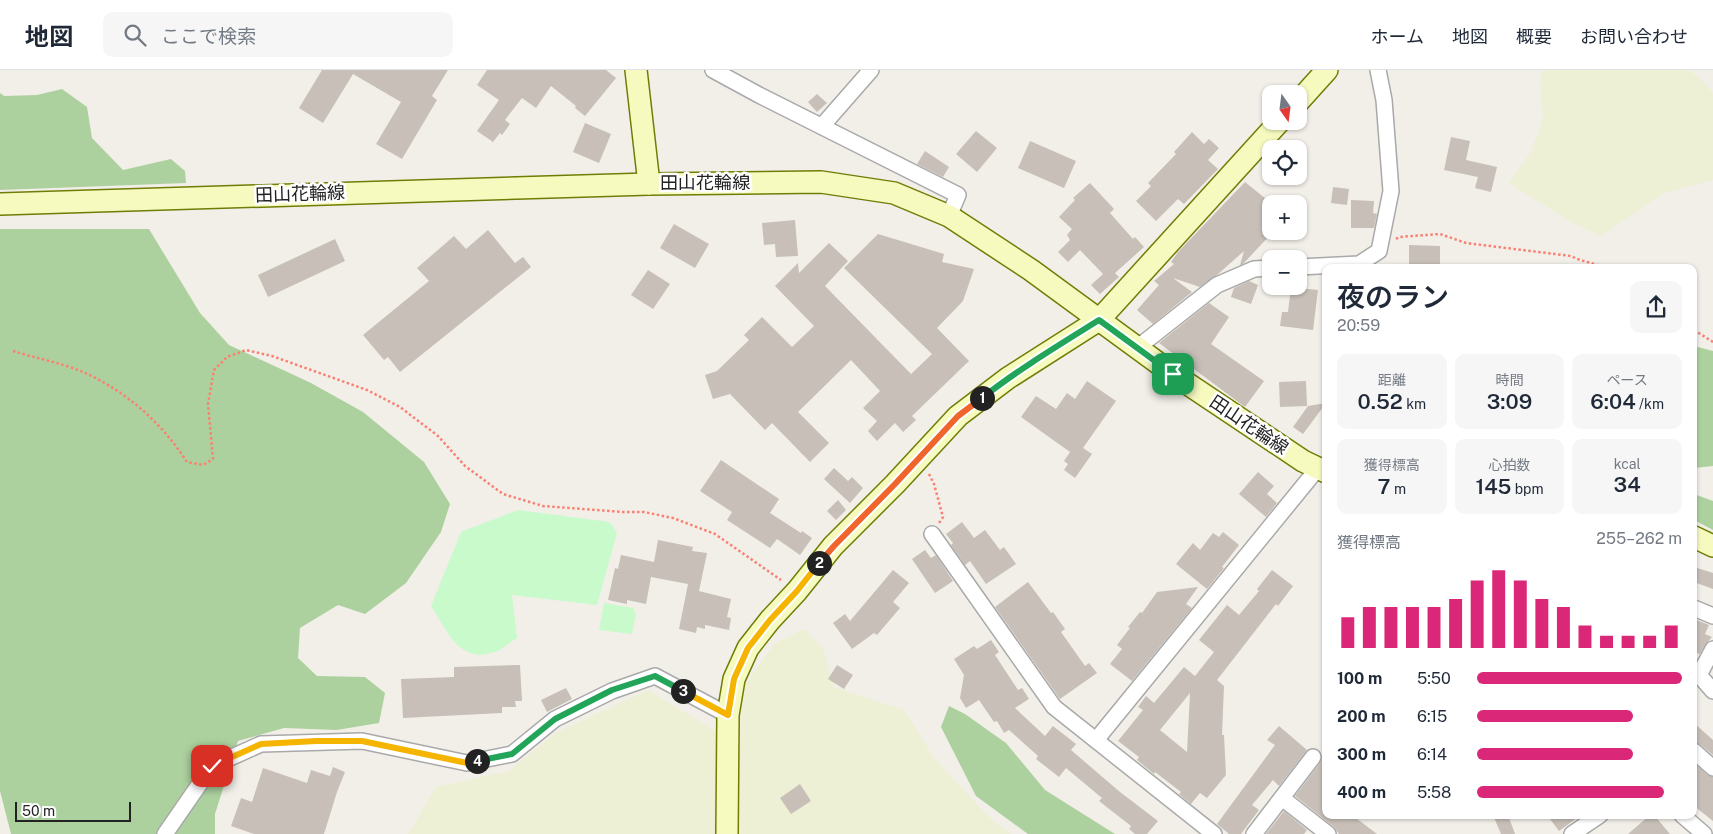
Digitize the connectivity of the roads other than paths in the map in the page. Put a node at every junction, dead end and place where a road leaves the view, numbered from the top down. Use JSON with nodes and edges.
{"nodes":[{"id":1,"x":636,"y":70,"type":"edge"},
{"id":2,"x":713,"y":70,"type":"edge"},
{"id":3,"x":871,"y":70,"type":"edge"},
{"id":4,"x":1327,"y":70,"type":"edge"},
{"id":5,"x":1378,"y":70,"type":"edge"},
{"id":6,"x":1308,"y":91,"type":"edge"},
{"id":7,"x":822,"y":126,"type":"junction"},
{"id":8,"x":1272,"y":130,"type":"edge"},
{"id":9,"x":649,"y":184,"type":"junction"},
{"id":10,"x":0,"y":204,"type":"edge"},
{"id":11,"x":949,"y":216,"type":"junction"},
{"id":12,"x":1359,"y":264,"type":"edge"},
{"id":13,"x":1322,"y":266,"type":"edge"},
{"id":14,"x":1307,"y":267,"type":"edge"},
{"id":15,"x":1262,"y":269,"type":"edge"},
{"id":16,"x":1099,"y":320,"type":"junction"},
{"id":17,"x":1138,"y":348,"type":"junction"},
{"id":18,"x":1322,"y":470,"type":"edge"},
{"id":19,"x":932,"y":534,"type":"road end"},
{"id":20,"x":1697,"y":539,"type":"edge"},
{"id":21,"x":1713,"y":546,"type":"edge"},
{"id":22,"x":1697,"y":609,"type":"edge"},
{"id":23,"x":1713,"y":616,"type":"edge"},
{"id":24,"x":1713,"y":649,"type":"edge"},
{"id":25,"x":1713,"y":691,"type":"edge"},
{"id":26,"x":728,"y":715,"type":"junction"},
{"id":27,"x":1096,"y":740,"type":"junction"},
{"id":28,"x":1697,"y":754,"type":"edge"},
{"id":29,"x":1313,"y":757,"type":"dead end"},
{"id":30,"x":1713,"y":768,"type":"edge"},
{"id":31,"x":1282,"y":798,"type":"junction"},
{"id":32,"x":1594,"y":819,"type":"edge"},
{"id":33,"x":1687,"y":819,"type":"edge"},
{"id":34,"x":165,"y":834,"type":"edge"},
{"id":35,"x":727,"y":834,"type":"edge"},
{"id":36,"x":1214,"y":834,"type":"edge"},
{"id":37,"x":1254,"y":834,"type":"edge"},
{"id":38,"x":1328,"y":834,"type":"edge"},
{"id":39,"x":1572,"y":834,"type":"edge"},
{"id":40,"x":1704,"y":834,"type":"edge"}],
"edges":[{"from":1,"to":9,"type":"main road"},
{"from":2,"to":7,"type":"street"},
{"from":3,"to":7,"type":"street"},
{"from":4,"to":6,"type":"main road"},
{"from":5,"to":12,"type":"street"},
{"from":7,"to":11,"type":"street"},
{"from":8,"to":16,"type":"main road"},
{"from":9,"to":10,"type":"main road","name":"田山花輪線"},
{"from":9,"to":11,"type":"main road","name":"田山花輪線"},
{"from":11,"to":16,"type":"main road","name":"田山花輪線"},
{"from":13,"to":14,"type":"street"},
{"from":15,"to":17,"type":"street"},
{"from":16,"to":17,"type":"main road","name":"田山花輪線"},
{"from":16,"to":26,"type":"main road"},
{"from":17,"to":18,"type":"main road","name":"田山花輪線"},
{"from":18,"to":27,"type":"street"},
{"from":19,"to":27,"type":"street"},
{"from":20,"to":21,"type":"main road"},
{"from":22,"to":23,"type":"street"},
{"from":24,"to":25,"type":"street"},
{"from":26,"to":34,"type":"street"},
{"from":26,"to":35,"type":"main road"},
{"from":27,"to":36,"type":"street"},
{"from":28,"to":30,"type":"street"},
{"from":29,"to":31,"type":"street"},
{"from":31,"to":37,"type":"street"},
{"from":31,"to":38,"type":"street"},
{"from":32,"to":39,"type":"street"},
{"from":33,"to":40,"type":"street"}]}
